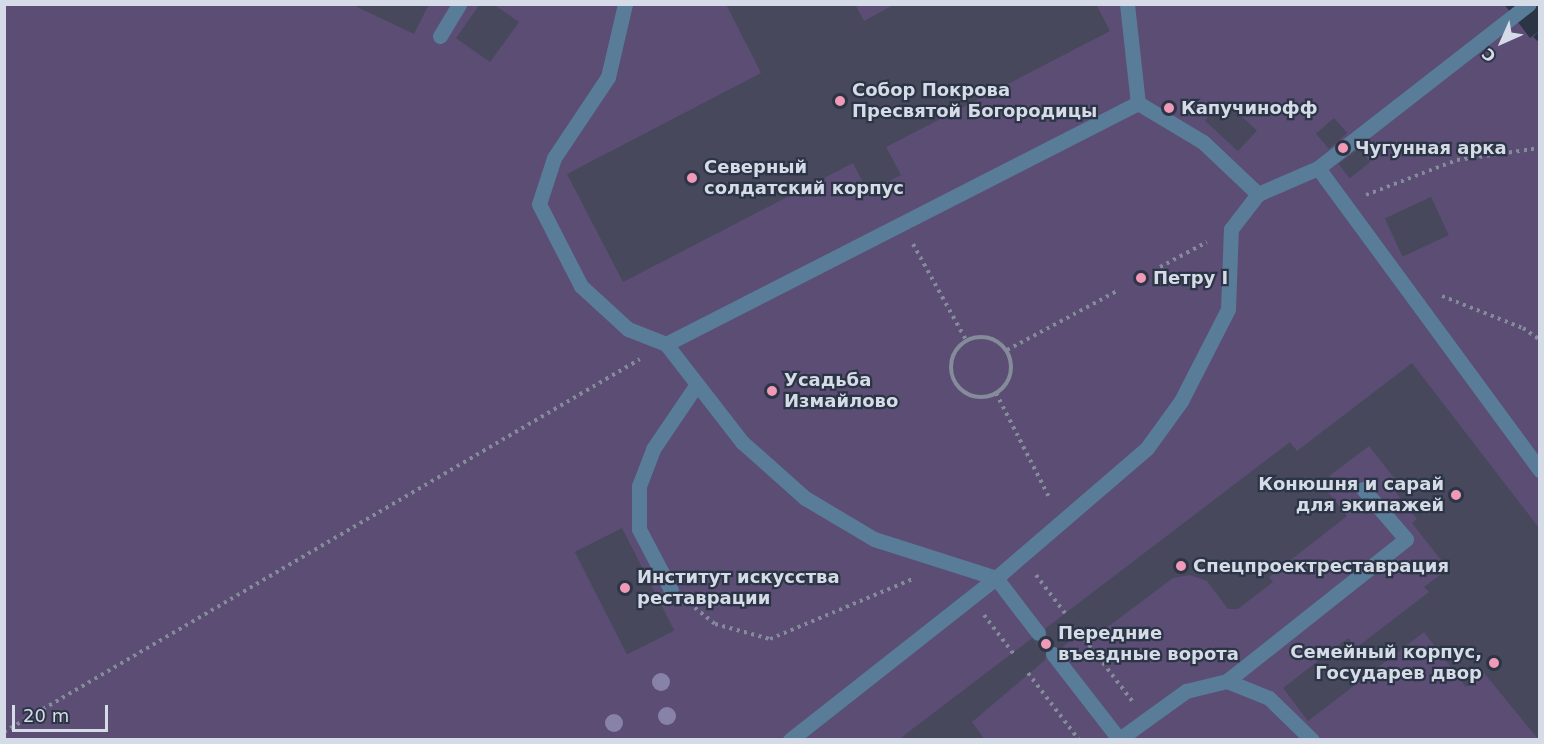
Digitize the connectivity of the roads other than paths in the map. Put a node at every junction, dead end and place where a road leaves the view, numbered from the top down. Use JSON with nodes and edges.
{"nodes":[{"id":1,"x":459,"y":4,"type":"edge"},
{"id":2,"x":626,"y":4,"type":"edge"},
{"id":3,"x":1127,"y":4,"type":"edge"},
{"id":4,"x":1530,"y":4,"type":"edge"},
{"id":5,"x":440,"y":36,"type":"dead end"},
{"id":6,"x":1138,"y":103,"type":"junction"},
{"id":7,"x":1318,"y":168,"type":"junction"},
{"id":8,"x":1258,"y":194,"type":"junction"},
{"id":9,"x":666,"y":344,"type":"junction"},
{"id":10,"x":697,"y":384,"type":"junction"},
{"id":11,"x":1539,"y":470,"type":"edge"},
{"id":12,"x":1363,"y":489,"type":"dead end"},
{"id":13,"x":996,"y":578,"type":"junction"},
{"id":14,"x":671,"y":590,"type":"road end"},
{"id":15,"x":1038,"y":633,"type":"tunnel mouth"},
{"id":16,"x":1053,"y":654,"type":"tunnel mouth"},
{"id":17,"x":1227,"y":681,"type":"junction"},
{"id":18,"x":1119,"y":739,"type":"edge"},
{"id":19,"x":790,"y":740,"type":"edge"},
{"id":20,"x":1312,"y":740,"type":"edge"}],
"edges":[{"from":1,"to":5,"type":"lane"},
{"from":2,"to":9,"type":"lane"},
{"from":3,"to":6,"type":"lane"},
{"from":4,"to":7,"type":"lane"},
{"from":6,"to":8,"type":"lane"},
{"from":6,"to":9,"type":"lane"},
{"from":7,"to":8,"type":"lane"},
{"from":7,"to":11,"type":"lane"},
{"from":8,"to":13,"type":"lane"},
{"from":9,"to":10,"type":"lane"},
{"from":10,"to":13,"type":"lane"},
{"from":10,"to":14,"type":"lane"},
{"from":12,"to":17,"type":"lane"},
{"from":13,"to":15,"type":"lane"},
{"from":13,"to":19,"type":"lane"},
{"from":16,"to":18,"type":"lane"},
{"from":17,"to":18,"type":"lane"},
{"from":17,"to":20,"type":"lane"}]}
